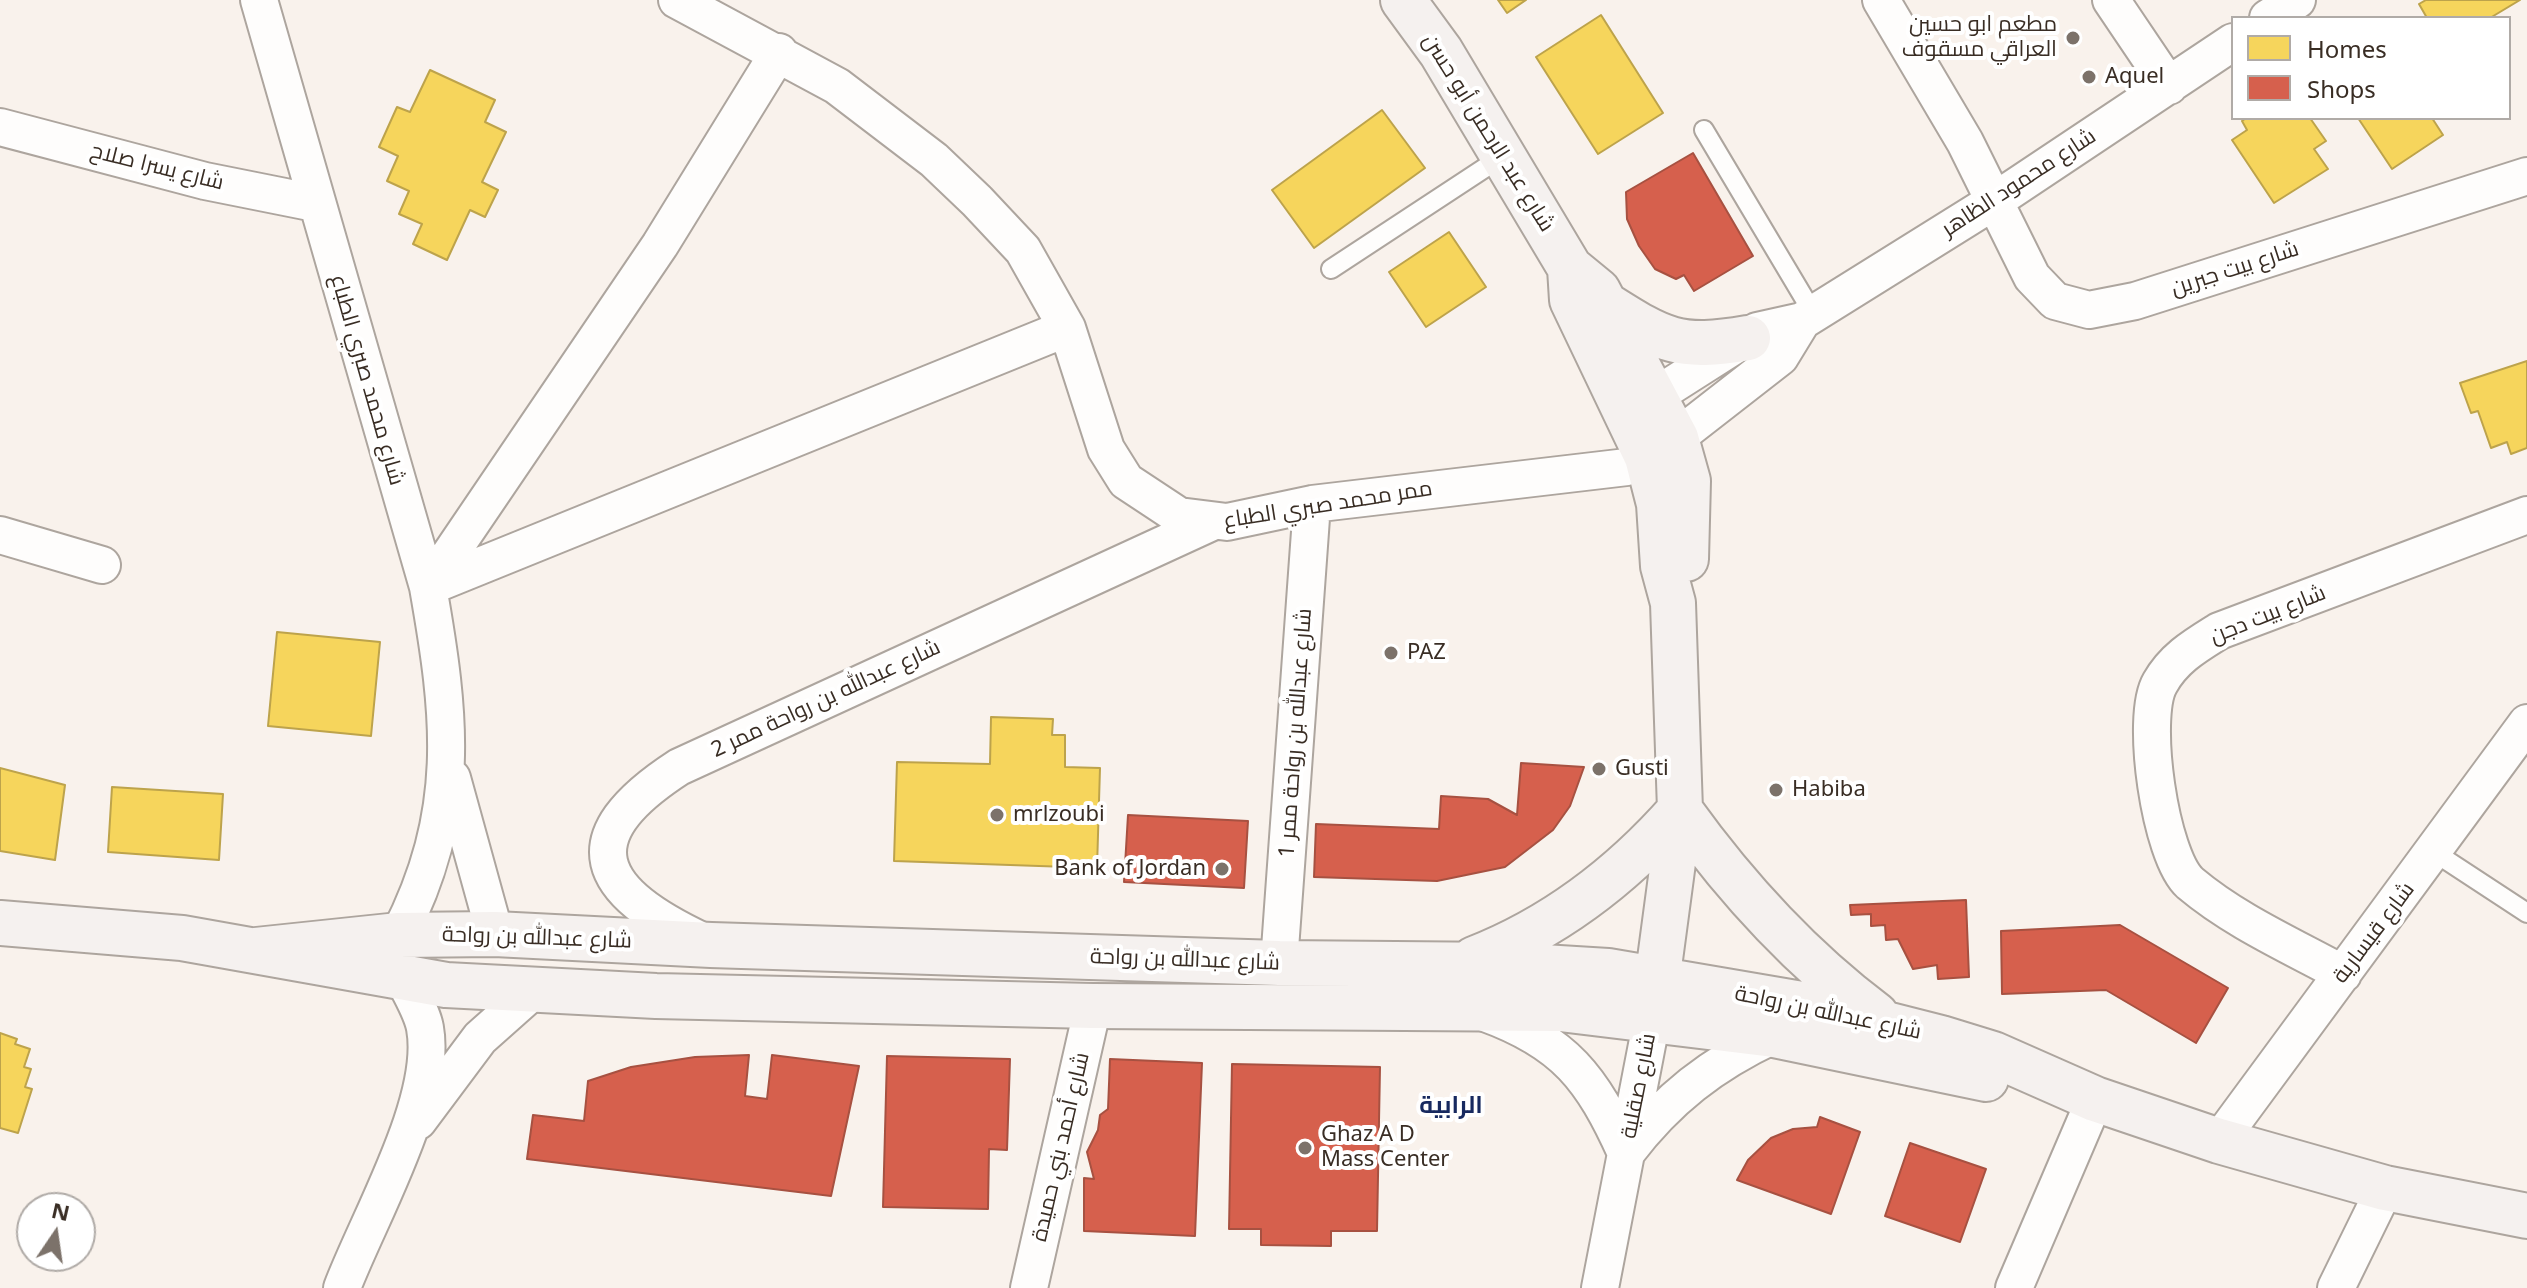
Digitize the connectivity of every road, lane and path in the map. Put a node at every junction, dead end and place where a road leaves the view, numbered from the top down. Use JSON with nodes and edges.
{"nodes":[{"id":1,"x":259,"y":0,"type":"edge"},
{"id":2,"x":677,"y":0,"type":"edge"},
{"id":3,"x":1403,"y":0,"type":"edge"},
{"id":4,"x":1881,"y":0,"type":"edge"},
{"id":5,"x":2111,"y":0,"type":"edge"},
{"id":6,"x":2231,"y":43,"type":"edge"},
{"id":7,"x":779,"y":52,"type":"junction"},
{"id":8,"x":2169,"y":86,"type":"junction"},
{"id":9,"x":0,"y":127,"type":"edge"},
{"id":10,"x":1704,"y":130,"type":"dead end"},
{"id":11,"x":1503,"y":156,"type":"junction"},
{"id":12,"x":2527,"y":176,"type":"edge"},
{"id":13,"x":1996,"y":200,"type":"junction"},
{"id":14,"x":315,"y":203,"type":"junction"},
{"id":15,"x":1570,"y":268,"type":"junction"},
{"id":16,"x":1331,"y":269,"type":"dead end"},
{"id":17,"x":1605,"y":304,"type":"junction"},
{"id":18,"x":1808,"y":317,"type":"junction"},
{"id":19,"x":1067,"y":328,"type":"junction"},
{"id":20,"x":1748,"y":338,"type":"junction"},
{"id":21,"x":1641,"y":405,"type":"junction"},
{"id":22,"x":1662,"y":448,"type":"junction"},
{"id":23,"x":1312,"y":504,"type":"junction"},
{"id":24,"x":2527,"y":515,"type":"edge"},
{"id":25,"x":1212,"y":522,"type":"junction"},
{"id":26,"x":0,"y":535,"type":"edge"},
{"id":27,"x":102,"y":565,"type":"dead end"},
{"id":28,"x":428,"y":587,"type":"junction"},
{"id":29,"x":2527,"y":723,"type":"edge"},
{"id":30,"x":448,"y":765,"type":"junction"},
{"id":31,"x":1680,"y":810,"type":"junction"},
{"id":32,"x":2434,"y":852,"type":"junction"},
{"id":33,"x":2527,"y":913,"type":"edge"},
{"id":34,"x":0,"y":923,"type":"edge"},
{"id":35,"x":495,"y":934,"type":"junction"},
{"id":36,"x":711,"y":945,"type":"junction"},
{"id":37,"x":401,"y":956,"type":"junction"},
{"id":38,"x":1279,"y":963,"type":"junction"},
{"id":39,"x":1461,"y":964,"type":"junction"},
{"id":40,"x":2343,"y":974,"type":"junction"},
{"id":41,"x":534,"y":990,"type":"junction"},
{"id":42,"x":1655,"y":998,"type":"junction"},
{"id":43,"x":1093,"y":1006,"type":"junction"},
{"id":44,"x":1469,"y":1007,"type":"junction"},
{"id":45,"x":1888,"y":1024,"type":"junction"},
{"id":46,"x":1774,"y":1035,"type":"junction"},
{"id":47,"x":2095,"y":1099,"type":"junction"},
{"id":48,"x":407,"y":1134,"type":"junction"},
{"id":49,"x":2219,"y":1141,"type":"junction"},
{"id":50,"x":1626,"y":1153,"type":"junction"},
{"id":51,"x":2385,"y":1188,"type":"junction"},
{"id":52,"x":2527,"y":1216,"type":"edge"},
{"id":53,"x":342,"y":1288,"type":"edge"},
{"id":54,"x":1029,"y":1288,"type":"edge"},
{"id":55,"x":1600,"y":1288,"type":"edge"},
{"id":56,"x":2014,"y":1288,"type":"edge"},
{"id":57,"x":2336,"y":1288,"type":"edge"}],
"edges":[{"from":1,"to":14,"type":"street","name":"شارع محمد صبري الطباع"},
{"from":2,"to":7,"type":"street","name":"ممر محمد صبري الطباع"},
{"from":3,"to":11,"type":"street","name":"شارع عبد الرحمن أبو حسن"},
{"from":4,"to":13,"type":"street","name":"شارع بيت جبرين"},
{"from":5,"to":8,"type":"street"},
{"from":6,"to":8,"type":"street","name":"شارع محمود الظاهر"},
{"from":7,"to":19,"type":"street","name":"ممر محمد صبري الطباع"},
{"from":7,"to":28,"type":"street"},
{"from":8,"to":13,"type":"street","name":"شارع محمود الظاهر"},
{"from":9,"to":14,"type":"street","name":"شارع يسرا صلاح"},
{"from":10,"to":18,"type":"lane"},
{"from":11,"to":15,"type":"street","name":"شارع عبد الرحمن أبو حسن"},
{"from":11,"to":16,"type":"lane"},
{"from":12,"to":13,"type":"street","name":"شارع بيت جبرين"},
{"from":13,"to":18,"type":"street","name":"شارع محمود الظاهر"},
{"from":14,"to":28,"type":"street","name":"شارع محمد صبري الطباع"},
{"from":15,"to":17,"type":"street","name":"شارع عبد الرحمن أبو حسن"},
{"from":15,"to":21,"type":"street","name":"شارع عبد الرحمن أبو حسن"},
{"from":17,"to":20,"type":"street"},
{"from":17,"to":21,"type":"street","name":"شارع عبد الرحمن أبو حسن"},
{"from":18,"to":20,"type":"street","name":"شارع محمود الظاهر"},
{"from":18,"to":22,"type":"street","name":"شارع محمود الظاهر"},
{"from":19,"to":25,"type":"street","name":"ممر محمد صبري الطباع"},
{"from":19,"to":28,"type":"street"},
{"from":20,"to":21,"type":"street","name":"شارع محمود الظاهر"},
{"from":21,"to":22,"type":"street","name":"شارع عبد الرحمن أبو حسن"},
{"from":22,"to":23,"type":"street","name":"ممر محمد صبري الطباع"},
{"from":22,"to":31,"type":"street","name":"شارع عبد الرحمن أبو حسن"},
{"from":23,"to":25,"type":"street","name":"ممر محمد صبري الطباع"},
{"from":23,"to":38,"type":"street","name":"شارع عبدالله بن رواحة ممر 1"},
{"from":24,"to":40,"type":"street","name":"شارع بيت دجن"},
{"from":25,"to":36,"type":"street","name":"شارع عبدالله بن رواحة ممر 2"},
{"from":26,"to":27,"type":"street"},
{"from":28,"to":30,"type":"street","name":"شارع محمد صبري الطباع"},
{"from":29,"to":32,"type":"street","name":"شارع قيسارية"},
{"from":30,"to":35,"type":"street","name":"شارع محمد صبري الطباع"},
{"from":30,"to":37,"type":"street","name":"شارع محمد صبري الطباع"},
{"from":31,"to":39,"type":"street"},
{"from":31,"to":42,"type":"street","name":"شارع عبد الرحمن أبو حسن"},
{"from":31,"to":45,"type":"street"},
{"from":32,"to":33,"type":"lane"},
{"from":32,"to":40,"type":"street","name":"شارع قيسارية"},
{"from":34,"to":37,"type":"street","name":"شارع عبدالله بن رواحة"},
{"from":35,"to":36,"type":"street","name":"شارع عبدالله بن رواحة"},
{"from":35,"to":37,"type":"street","name":"شارع عبدالله بن رواحة"},
{"from":36,"to":38,"type":"street","name":"شارع عبدالله بن رواحة"},
{"from":37,"to":41,"type":"street","name":"شارع عبدالله بن رواحة"},
{"from":37,"to":48,"type":"street"},
{"from":38,"to":39,"type":"street","name":"شارع عبدالله بن رواحة"},
{"from":39,"to":42,"type":"street","name":"شارع عبدالله بن رواحة"},
{"from":40,"to":49,"type":"street","name":"شارع قيسارية"},
{"from":41,"to":43,"type":"street","name":"شارع عبدالله بن رواحة"},
{"from":41,"to":48,"type":"street"},
{"from":42,"to":44,"type":"street","name":"شارع عبدالله بن رواحة"},
{"from":42,"to":45,"type":"street","name":"شارع عبدالله بن رواحة"},
{"from":42,"to":46,"type":"street","name":"شارع عبدالله بن رواحة"},
{"from":42,"to":50,"type":"street","name":"شارع صقلية"},
{"from":43,"to":44,"type":"street","name":"شارع عبدالله بن رواحة"},
{"from":43,"to":54,"type":"street","name":"شارع أحمد بني حميدة"},
{"from":44,"to":50,"type":"street","name":"شارع صقلية"},
{"from":45,"to":47,"type":"street","name":"شارع عبدالله بن رواحة"},
{"from":46,"to":47,"type":"street","name":"شارع عبدالله بن رواحة"},
{"from":46,"to":50,"type":"street","name":"شارع صقلية"},
{"from":47,"to":49,"type":"street","name":"شارع عبدالله بن رواحة"},
{"from":47,"to":56,"type":"street"},
{"from":48,"to":53,"type":"street"},
{"from":49,"to":51,"type":"street","name":"شارع عبدالله بن رواحة"},
{"from":50,"to":55,"type":"street","name":"شارع صقلية"},
{"from":51,"to":52,"type":"street","name":"شارع عبدالله بن رواحة"},
{"from":51,"to":57,"type":"street"}]}
